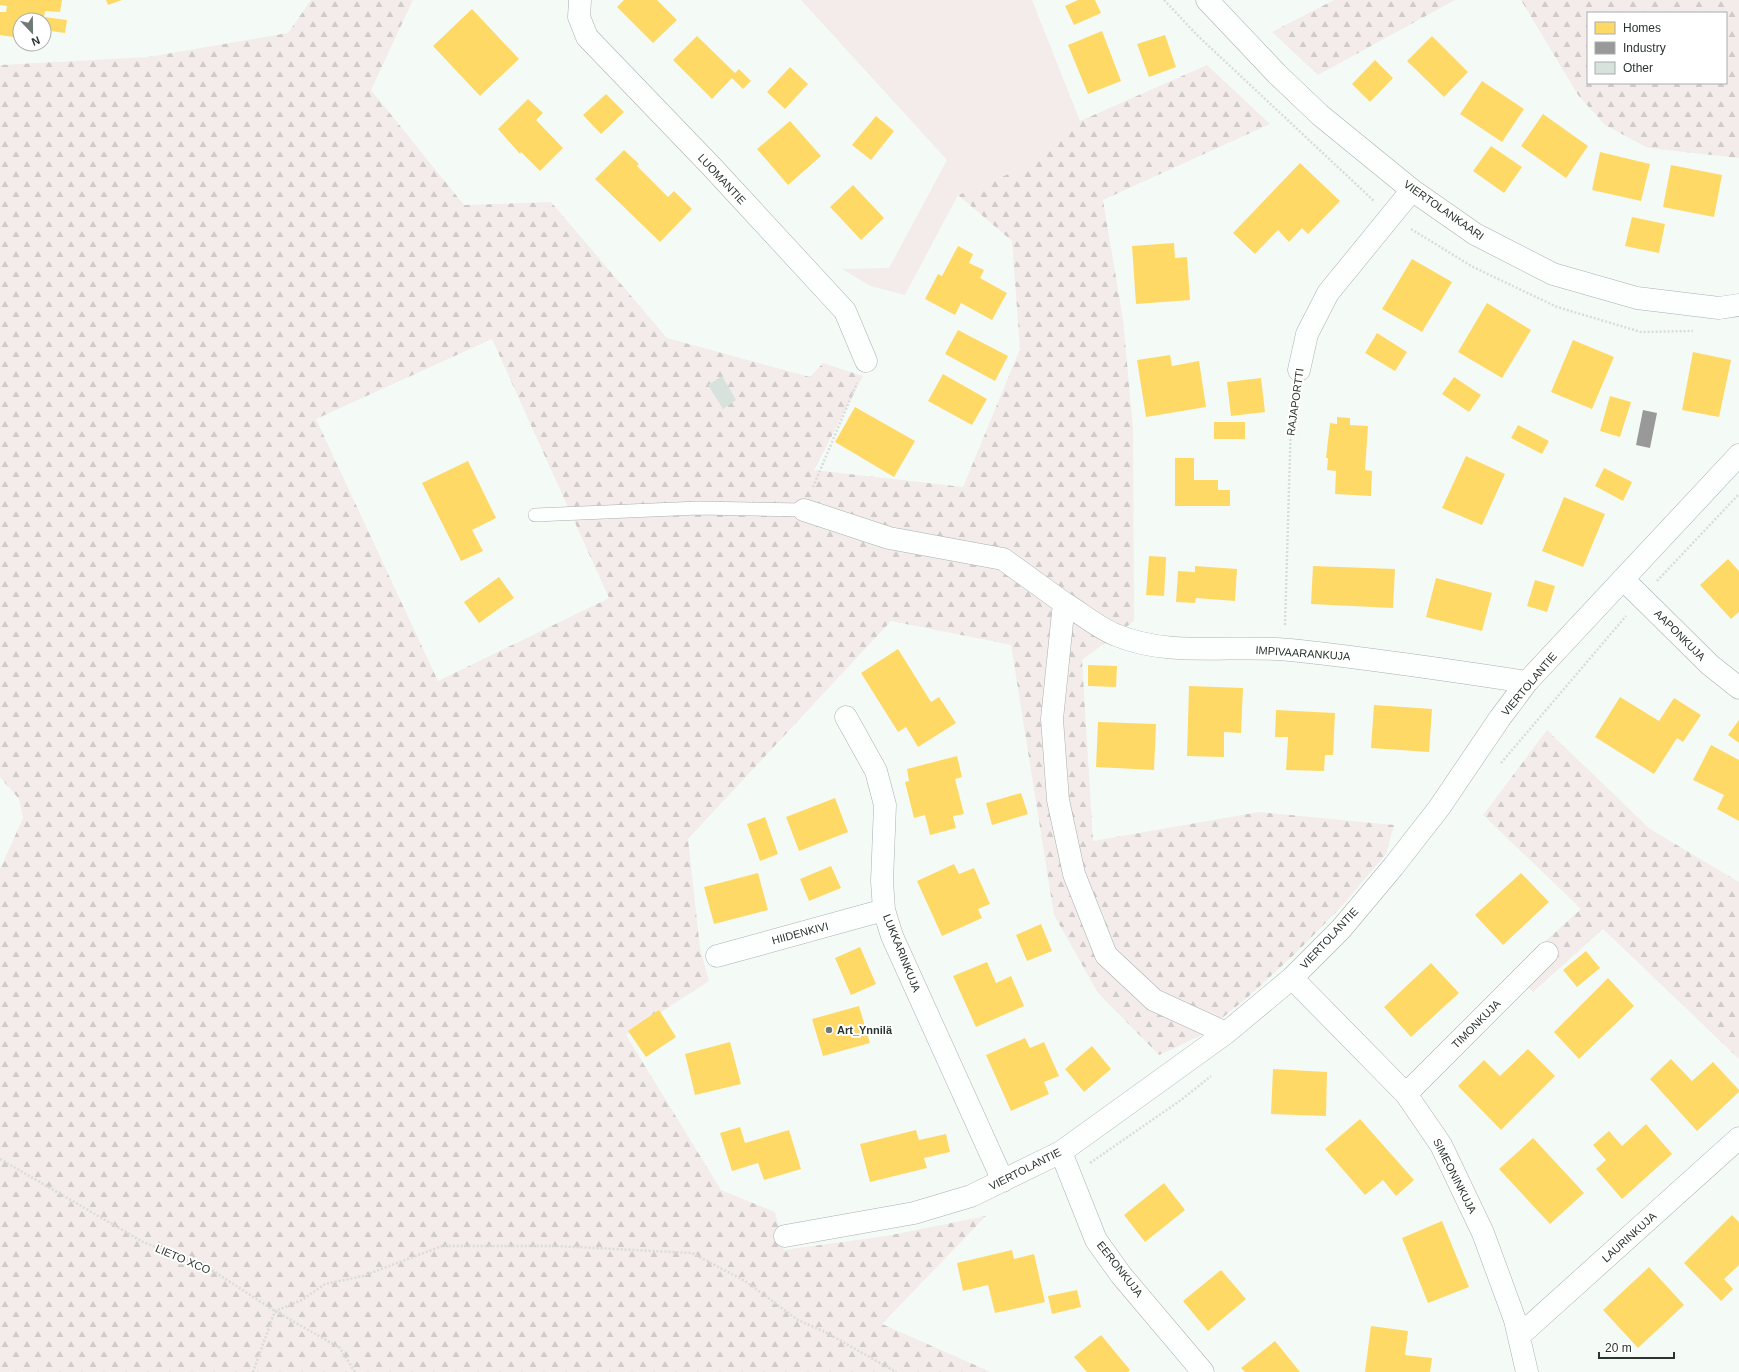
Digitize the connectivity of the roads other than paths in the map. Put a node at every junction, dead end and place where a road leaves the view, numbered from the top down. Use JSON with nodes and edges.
{"nodes":[{"id":1,"x":580,"y":0,"type":"edge"},
{"id":2,"x":1207,"y":0,"type":"edge"},
{"id":3,"x":1412,"y":190,"type":"junction"},
{"id":4,"x":1739,"y":305,"type":"edge"},
{"id":5,"x":866,"y":361,"type":"road end"},
{"id":6,"x":1299,"y":370,"type":"road end"},
{"id":7,"x":1739,"y":455,"type":"edge"},
{"id":8,"x":804,"y":510,"type":"joint"},
{"id":9,"x":535,"y":515,"type":"dead end"},
{"id":10,"x":1623,"y":579,"type":"junction"},
{"id":11,"x":1064,"y":603,"type":"junction"},
{"id":12,"x":1527,"y":682,"type":"junction"},
{"id":13,"x":1739,"y":688,"type":"edge"},
{"id":14,"x":846,"y":717,"type":"dead end"},
{"id":15,"x":884,"y":910,"type":"junction"},
{"id":16,"x":1547,"y":953,"type":"dead end"},
{"id":17,"x":717,"y":956,"type":"dead end"},
{"id":18,"x":1292,"y":978,"type":"junction"},
{"id":19,"x":1226,"y":1033,"type":"junction"},
{"id":20,"x":1406,"y":1094,"type":"junction"},
{"id":21,"x":1739,"y":1138,"type":"edge"},
{"id":22,"x":1061,"y":1152,"type":"junction"},
{"id":23,"x":1003,"y":1181,"type":"junction"},
{"id":24,"x":785,"y":1236,"type":"dead end"},
{"id":25,"x":1519,"y":1336,"type":"junction"},
{"id":26,"x":1203,"y":1372,"type":"edge"},
{"id":27,"x":1527,"y":1372,"type":"edge"}],
"edges":[{"from":1,"to":5,"type":"street","name":"LUOMANTIE"},
{"from":2,"to":3,"type":"street","name":"VIERTOLANKAARI"},
{"from":3,"to":4,"type":"street","name":"VIERTOLANKAARI"},
{"from":3,"to":6,"type":"street","name":"RAJAPORTTI"},
{"from":7,"to":10,"type":"street","name":"VIERTOLANTIE"},
{"from":8,"to":9,"type":"lane"},
{"from":8,"to":11,"type":"street","name":"IMPIVAARANKUJA"},
{"from":10,"to":12,"type":"street","name":"VIERTOLANTIE"},
{"from":10,"to":13,"type":"street","name":"AAPONKUJA"},
{"from":11,"to":12,"type":"street","name":"IMPIVAARANKUJA"},
{"from":11,"to":19,"type":"street"},
{"from":12,"to":18,"type":"street","name":"VIERTOLANTIE"},
{"from":14,"to":15,"type":"street","name":"LUKKARINKUJA"},
{"from":15,"to":17,"type":"street","name":"HIIDENKIVI"},
{"from":15,"to":23,"type":"street","name":"LUKKARINKUJA"},
{"from":16,"to":20,"type":"street","name":"TIMONKUJA"},
{"from":18,"to":19,"type":"street","name":"VIERTOLANTIE"},
{"from":18,"to":20,"type":"street","name":"SIMEONINKUJA"},
{"from":19,"to":22,"type":"street","name":"VIERTOLANTIE"},
{"from":20,"to":25,"type":"street","name":"SIMEONINKUJA"},
{"from":21,"to":25,"type":"street","name":"LAURINKUJA"},
{"from":22,"to":23,"type":"street","name":"VIERTOLANTIE"},
{"from":22,"to":26,"type":"street","name":"EERONKUJA"},
{"from":23,"to":24,"type":"street","name":"VIERTOLANTIE"},
{"from":25,"to":27,"type":"street","name":"SIMEONINKUJA"}]}
